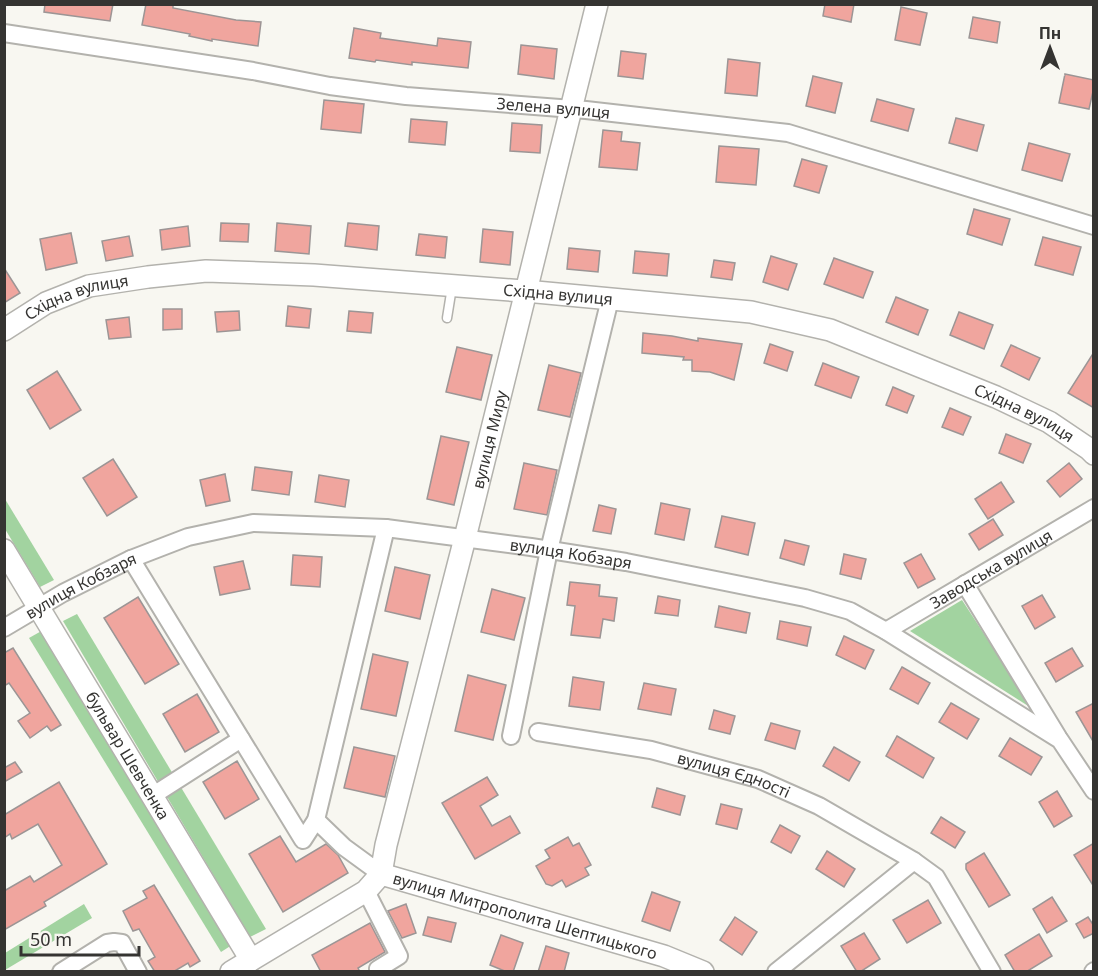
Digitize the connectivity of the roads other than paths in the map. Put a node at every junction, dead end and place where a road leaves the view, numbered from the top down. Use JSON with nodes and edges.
{"nodes":[{"id":1,"x":597,"y":4,"type":"edge"},
{"id":2,"x":4,"y":33,"type":"edge"},
{"id":3,"x":571,"y":109,"type":"junction"},
{"id":4,"x":1094,"y":226,"type":"edge"},
{"id":5,"x":452,"y":286,"type":"junction"},
{"id":6,"x":525,"y":292,"type":"junction"},
{"id":7,"x":610,"y":299,"type":"junction"},
{"id":8,"x":447,"y":318,"type":"dead end"},
{"id":9,"x":4,"y":330,"type":"edge"},
{"id":10,"x":1094,"y":454,"type":"edge"},
{"id":11,"x":1094,"y":508,"type":"edge"},
{"id":12,"x":386,"y":528,"type":"junction"},
{"id":13,"x":465,"y":538,"type":"junction"},
{"id":14,"x":4,"y":550,"type":"edge"},
{"id":15,"x":549,"y":550,"type":"junction"},
{"id":16,"x":131,"y":559,"type":"junction"},
{"id":17,"x":964,"y":584,"type":"junction"},
{"id":18,"x":39,"y":608,"type":"junction"},
{"id":19,"x":4,"y":628,"type":"edge"},
{"id":20,"x":886,"y":631,"type":"junction"},
{"id":21,"x":538,"y":732,"type":"dead end"},
{"id":22,"x":511,"y":736,"type":"dead end"},
{"id":23,"x":241,"y":739,"type":"junction"},
{"id":24,"x":1060,"y":740,"type":"junction"},
{"id":25,"x":1094,"y":791,"type":"edge"},
{"id":26,"x":152,"y":796,"type":"junction"},
{"id":27,"x":316,"y":820,"type":"junction"},
{"id":28,"x":914,"y":861,"type":"junction"},
{"id":29,"x":381,"y":874,"type":"junction"},
{"id":30,"x":366,"y":891,"type":"junction"},
{"id":31,"x":250,"y":960,"type":"junction"},
{"id":32,"x":61,"y":972,"type":"edge"},
{"id":33,"x":138,"y":972,"type":"edge"},
{"id":34,"x":231,"y":972,"type":"edge"},
{"id":35,"x":379,"y":972,"type":"edge"},
{"id":36,"x":704,"y":972,"type":"edge"},
{"id":37,"x":776,"y":972,"type":"edge"},
{"id":38,"x":992,"y":972,"type":"edge"}],
"edges":[{"from":1,"to":3,"type":"street","name":"вулиця Миру"},
{"from":2,"to":3,"type":"street","name":"Зелена вулиця"},
{"from":3,"to":4,"type":"street","name":"Зелена вулиця"},
{"from":3,"to":6,"type":"street","name":"вулиця Миру"},
{"from":5,"to":6,"type":"street","name":"Східна вулиця"},
{"from":5,"to":8,"type":"lane"},
{"from":5,"to":9,"type":"street","name":"Східна вулиця"},
{"from":6,"to":7,"type":"street","name":"Східна вулиця"},
{"from":6,"to":13,"type":"street","name":"вулиця Миру"},
{"from":7,"to":10,"type":"street","name":"Східна вулиця"},
{"from":7,"to":15,"type":"street"},
{"from":11,"to":17,"type":"street","name":"Заводська вулиця"},
{"from":12,"to":13,"type":"street","name":"вулиця Кобзаря"},
{"from":12,"to":16,"type":"street","name":"вулиця Кобзаря"},
{"from":12,"to":27,"type":"street"},
{"from":13,"to":15,"type":"street","name":"вулиця Кобзаря"},
{"from":13,"to":29,"type":"street","name":"вулиця Миру"},
{"from":14,"to":18,"type":"street","name":"бульвар Шевченка"},
{"from":15,"to":20,"type":"street","name":"вулиця Кобзаря"},
{"from":15,"to":22,"type":"street"},
{"from":16,"to":18,"type":"street","name":"вулиця Кобзаря"},
{"from":16,"to":23,"type":"street"},
{"from":17,"to":20,"type":"street","name":"Заводська вулиця"},
{"from":17,"to":24,"type":"street"},
{"from":18,"to":19,"type":"street","name":"вулиця Кобзаря"},
{"from":18,"to":26,"type":"street","name":"бульвар Шевченка"},
{"from":20,"to":24,"type":"street","name":"вулиця Кобзаря"},
{"from":21,"to":28,"type":"street","name":"вулиця Єдності"},
{"from":23,"to":26,"type":"street"},
{"from":23,"to":27,"type":"street"},
{"from":24,"to":25,"type":"street","name":"вулиця Кобзаря"},
{"from":26,"to":31,"type":"street","name":"бульвар Шевченка"},
{"from":27,"to":29,"type":"street"},
{"from":28,"to":37,"type":"street"},
{"from":28,"to":38,"type":"street","name":"вулиця Єдності"},
{"from":29,"to":30,"type":"street"},
{"from":29,"to":36,"type":"street","name":"вулиця Митрополита Шептицького"},
{"from":30,"to":31,"type":"street"},
{"from":30,"to":35,"type":"street"},
{"from":31,"to":34,"type":"street"},
{"from":32,"to":33,"type":"street"}]}
